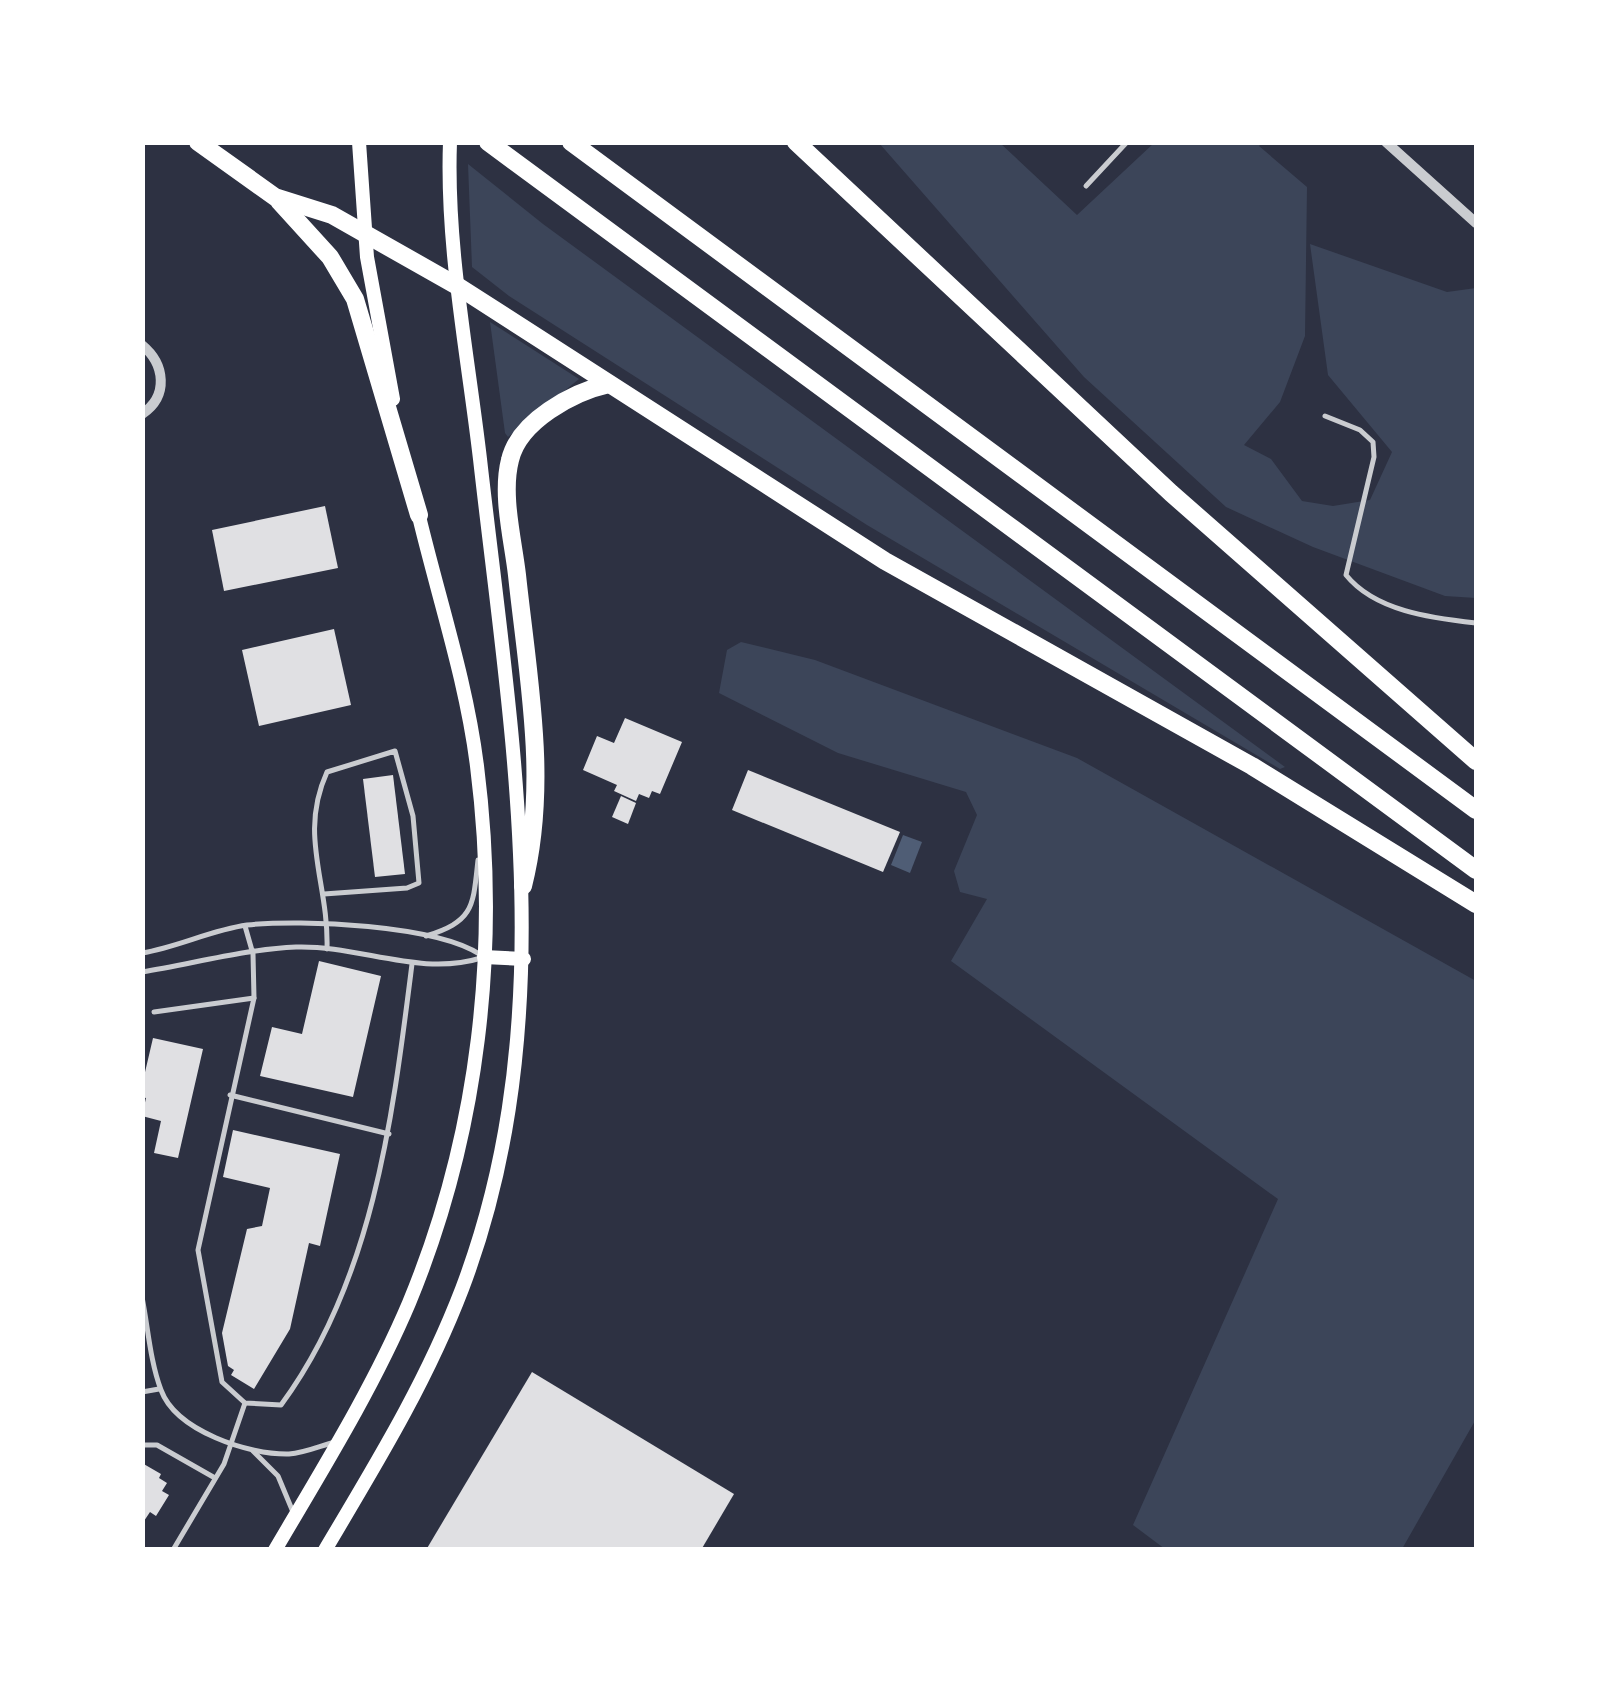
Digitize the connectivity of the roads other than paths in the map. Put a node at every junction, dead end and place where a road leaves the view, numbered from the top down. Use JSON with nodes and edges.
{"nodes":[{"id":1,"x":198,"y":142,"type":"edge"},
{"id":2,"x":359,"y":142,"type":"edge"},
{"id":3,"x":450,"y":142,"type":"edge"},
{"id":4,"x":488,"y":142,"type":"edge"},
{"id":5,"x":570,"y":142,"type":"edge"},
{"id":6,"x":796,"y":142,"type":"edge"},
{"id":7,"x":1127,"y":142,"type":"edge"},
{"id":8,"x":1386,"y":142,"type":"edge"},
{"id":9,"x":1086,"y":186,"type":"dead end"},
{"id":10,"x":275,"y":197,"type":"junction"},
{"id":11,"x":1476,"y":223,"type":"edge"},
{"id":12,"x":364,"y":232,"type":"junction"},
{"id":13,"x":459,"y":287,"type":"junction"},
{"id":14,"x":142,"y":345,"type":"edge"},
{"id":15,"x":608,"y":384,"type":"junction"},
{"id":16,"x":142,"y":414,"type":"edge"},
{"id":17,"x":1325,"y":416,"type":"dead end"},
{"id":18,"x":419,"y":514,"type":"junction"},
{"id":19,"x":1476,"y":623,"type":"edge"},
{"id":20,"x":1476,"y":761,"type":"edge"},
{"id":21,"x":477,"y":768,"type":"junction"},
{"id":22,"x":1476,"y":810,"type":"edge"},
{"id":23,"x":1476,"y":870,"type":"edge"},
{"id":24,"x":523,"y":886,"type":"junction"},
{"id":25,"x":324,"y":894,"type":"junction"},
{"id":26,"x":1476,"y":904,"type":"edge"},
{"id":27,"x":328,"y":924,"type":"junction"},
{"id":28,"x":244,"y":926,"type":"junction"},
{"id":29,"x":423,"y":937,"type":"junction"},
{"id":30,"x":327,"y":949,"type":"junction"},
{"id":31,"x":142,"y":953,"type":"edge"},
{"id":32,"x":253,"y":954,"type":"junction"},
{"id":33,"x":484,"y":957,"type":"junction"},
{"id":34,"x":524,"y":958,"type":"junction"},
{"id":35,"x":412,"y":964,"type":"junction"},
{"id":36,"x":142,"y":972,"type":"edge"},
{"id":37,"x":254,"y":998,"type":"junction"},
{"id":38,"x":154,"y":1012,"type":"dead end"},
{"id":39,"x":230,"y":1095,"type":"junction"},
{"id":40,"x":389,"y":1134,"type":"junction"},
{"id":41,"x":142,"y":1297,"type":"edge"},
{"id":42,"x":160,"y":1388,"type":"junction"},
{"id":43,"x":142,"y":1392,"type":"edge"},
{"id":44,"x":244,"y":1403,"type":"junction"},
{"id":45,"x":336,"y":1441,"type":"junction"},
{"id":46,"x":234,"y":1443,"type":"junction"},
{"id":47,"x":142,"y":1444,"type":"edge"},
{"id":48,"x":251,"y":1449,"type":"junction"},
{"id":49,"x":216,"y":1478,"type":"junction"},
{"id":50,"x":295,"y":1516,"type":"junction"},
{"id":51,"x":173,"y":1550,"type":"edge"},
{"id":52,"x":275,"y":1550,"type":"edge"},
{"id":53,"x":325,"y":1550,"type":"edge"}],
"edges":[{"from":1,"to":10,"type":"highway"},
{"from":2,"to":12,"type":"main road"},
{"from":3,"to":13,"type":"main road"},
{"from":4,"to":23,"type":"highway"},
{"from":5,"to":22,"type":"highway"},
{"from":6,"to":20,"type":"highway"},
{"from":7,"to":9,"type":"lane"},
{"from":8,"to":11,"type":"street"},
{"from":10,"to":12,"type":"highway"},
{"from":10,"to":18,"type":"highway"},
{"from":12,"to":13,"type":"highway"},
{"from":12,"to":18,"type":"main road"},
{"from":13,"to":15,"type":"highway"},
{"from":13,"to":24,"type":"main road"},
{"from":14,"to":16,"type":"street"},
{"from":15,"to":24,"type":"highway"},
{"from":15,"to":26,"type":"highway"},
{"from":17,"to":19,"type":"lane"},
{"from":18,"to":21,"type":"main road"},
{"from":21,"to":29,"type":"lane"},
{"from":21,"to":33,"type":"main road"},
{"from":24,"to":34,"type":"main road"},
{"from":25,"to":25,"type":"lane"},
{"from":25,"to":27,"type":"lane"},
{"from":27,"to":28,"type":"lane"},
{"from":27,"to":29,"type":"lane"},
{"from":27,"to":30,"type":"lane"},
{"from":28,"to":31,"type":"lane"},
{"from":28,"to":32,"type":"lane"},
{"from":29,"to":33,"type":"lane"},
{"from":30,"to":32,"type":"lane"},
{"from":30,"to":35,"type":"lane"},
{"from":32,"to":36,"type":"lane"},
{"from":32,"to":37,"type":"lane"},
{"from":33,"to":34,"type":"main road"},
{"from":33,"to":35,"type":"lane"},
{"from":33,"to":45,"type":"main road"},
{"from":34,"to":53,"type":"main road"},
{"from":35,"to":40,"type":"lane"},
{"from":37,"to":38,"type":"lane"},
{"from":37,"to":39,"type":"lane"},
{"from":39,"to":40,"type":"lane"},
{"from":39,"to":44,"type":"lane"},
{"from":40,"to":44,"type":"lane"},
{"from":41,"to":42,"type":"lane"},
{"from":42,"to":43,"type":"lane"},
{"from":42,"to":46,"type":"lane"},
{"from":44,"to":46,"type":"lane"},
{"from":45,"to":48,"type":"lane"},
{"from":45,"to":50,"type":"main road"},
{"from":46,"to":48,"type":"lane"},
{"from":46,"to":49,"type":"lane"},
{"from":47,"to":49,"type":"lane"},
{"from":48,"to":50,"type":"lane"},
{"from":49,"to":51,"type":"lane"},
{"from":50,"to":52,"type":"main road"}]}
